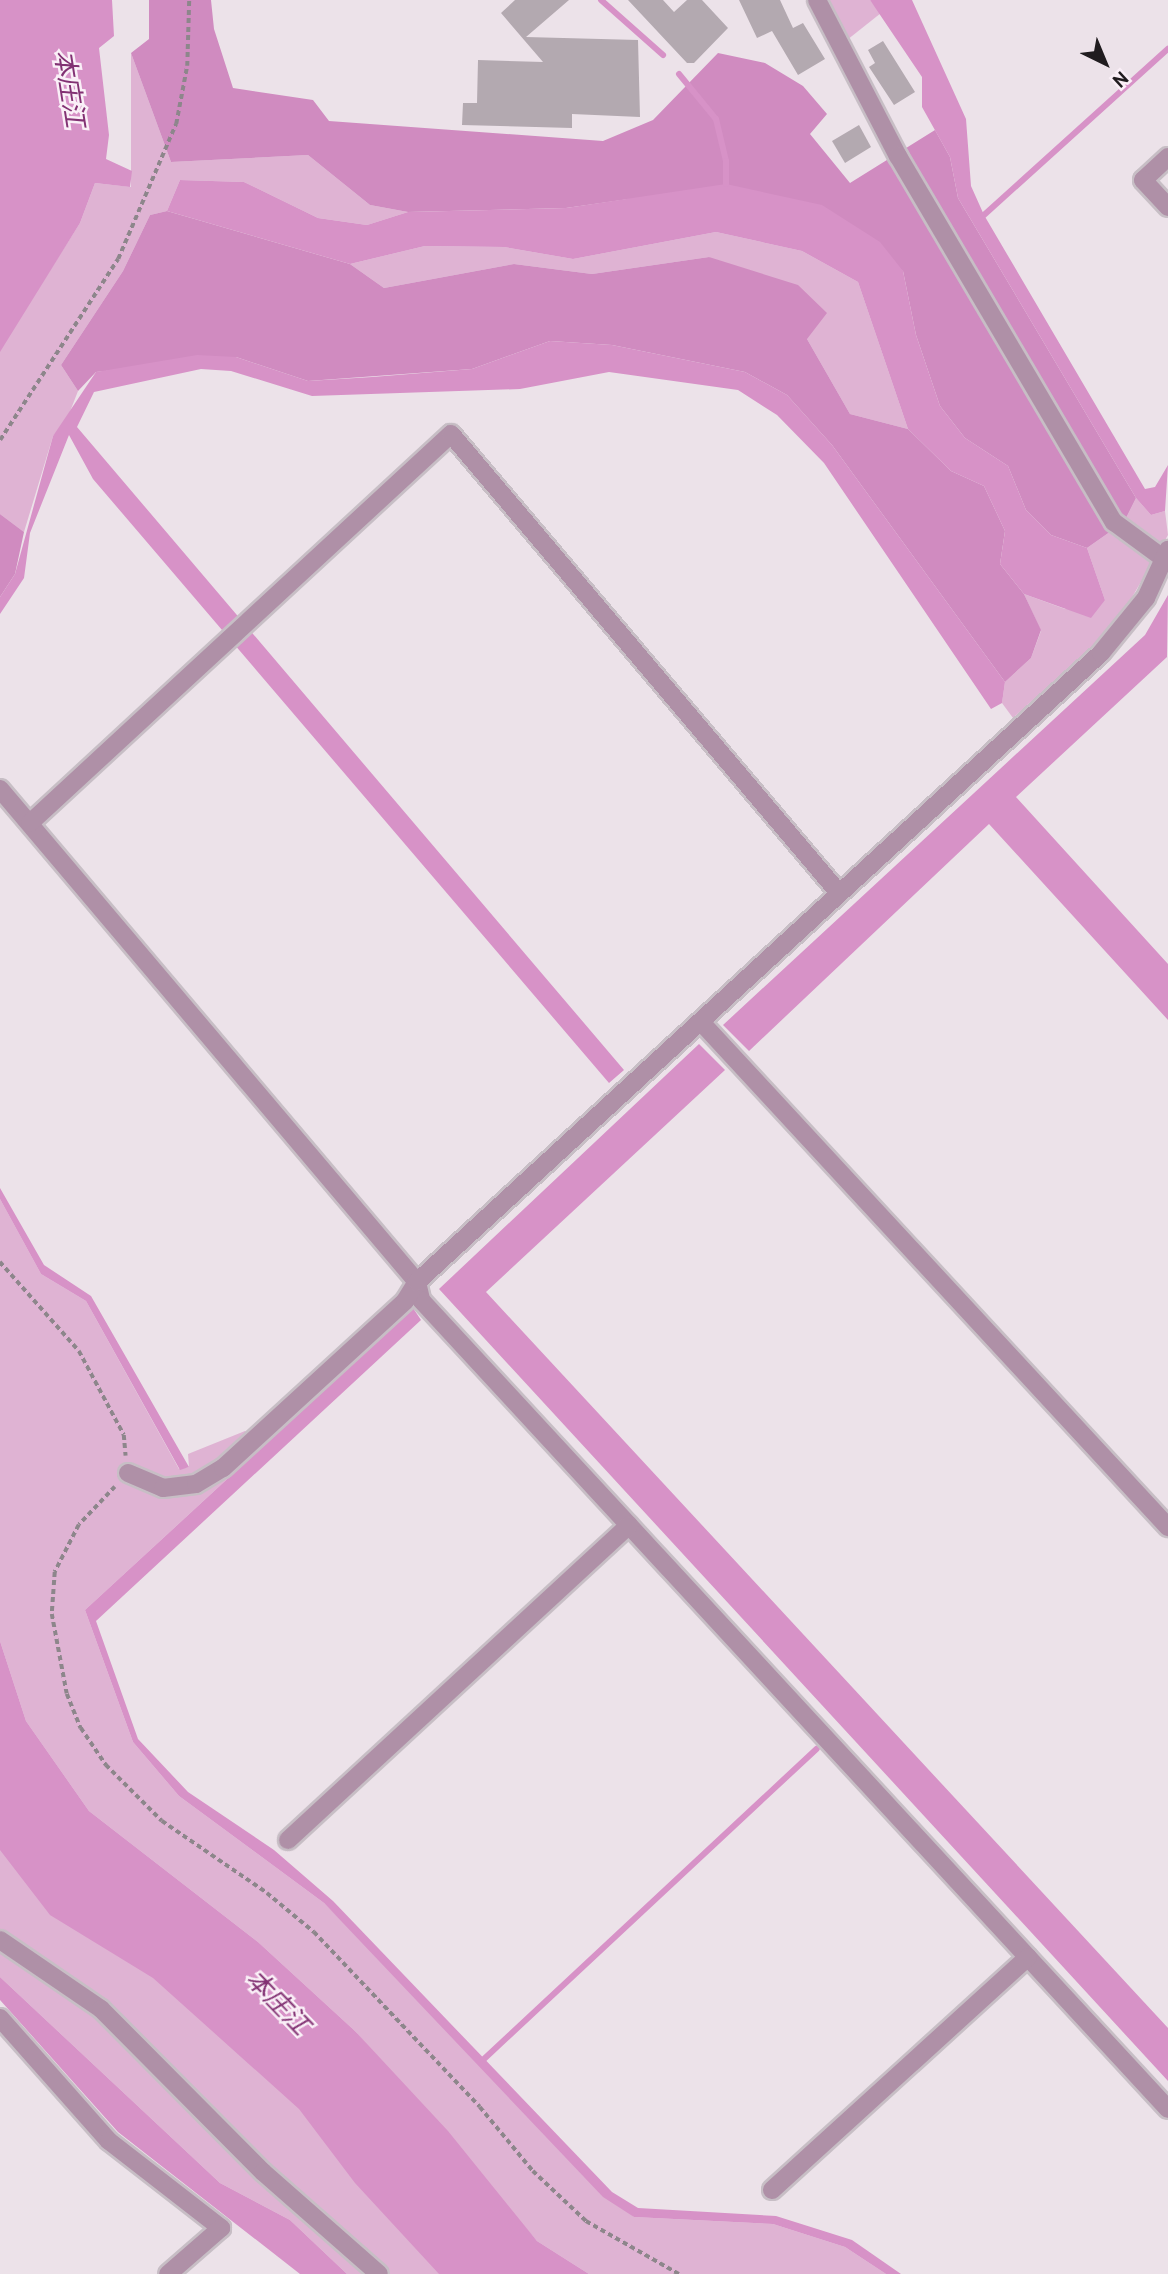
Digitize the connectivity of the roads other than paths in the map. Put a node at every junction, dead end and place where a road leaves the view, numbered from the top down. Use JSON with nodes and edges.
{"nodes":[{"id":1,"x":817,"y":0,"type":"edge"},
{"id":2,"x":1168,"y":157,"type":"edge"},
{"id":3,"x":1168,"y":207,"type":"edge"},
{"id":4,"x":1165,"y":554,"type":"edge"},
{"id":5,"x":0,"y":789,"type":"edge"},
{"id":6,"x":30,"y":823,"type":"junction"},
{"id":7,"x":839,"y":893,"type":"junction"},
{"id":8,"x":701,"y":1022,"type":"junction"},
{"id":9,"x":417,"y":1282,"type":"junction"},
{"id":10,"x":128,"y":1474,"type":"road end"},
{"id":11,"x":629,"y":1525,"type":"junction"},
{"id":12,"x":1168,"y":1527,"type":"edge"},
{"id":13,"x":288,"y":1840,"type":"dead end"},
{"id":14,"x":0,"y":1940,"type":"edge"},
{"id":15,"x":1028,"y":1957,"type":"junction"},
{"id":16,"x":0,"y":2018,"type":"edge"},
{"id":17,"x":1168,"y":2109,"type":"edge"},
{"id":18,"x":772,"y":2190,"type":"dead end"},
{"id":19,"x":168,"y":2274,"type":"edge"},
{"id":20,"x":379,"y":2274,"type":"edge"}],
"edges":[{"from":1,"to":4,"type":"street"},
{"from":2,"to":3,"type":"street"},
{"from":4,"to":7,"type":"street"},
{"from":5,"to":6,"type":"street"},
{"from":6,"to":7,"type":"street"},
{"from":6,"to":9,"type":"street"},
{"from":7,"to":8,"type":"street"},
{"from":8,"to":9,"type":"street"},
{"from":8,"to":12,"type":"street"},
{"from":9,"to":10,"type":"street"},
{"from":9,"to":11,"type":"street"},
{"from":11,"to":13,"type":"street"},
{"from":11,"to":15,"type":"street"},
{"from":14,"to":20,"type":"street"},
{"from":15,"to":17,"type":"street"},
{"from":15,"to":18,"type":"street"},
{"from":16,"to":19,"type":"street"}]}
